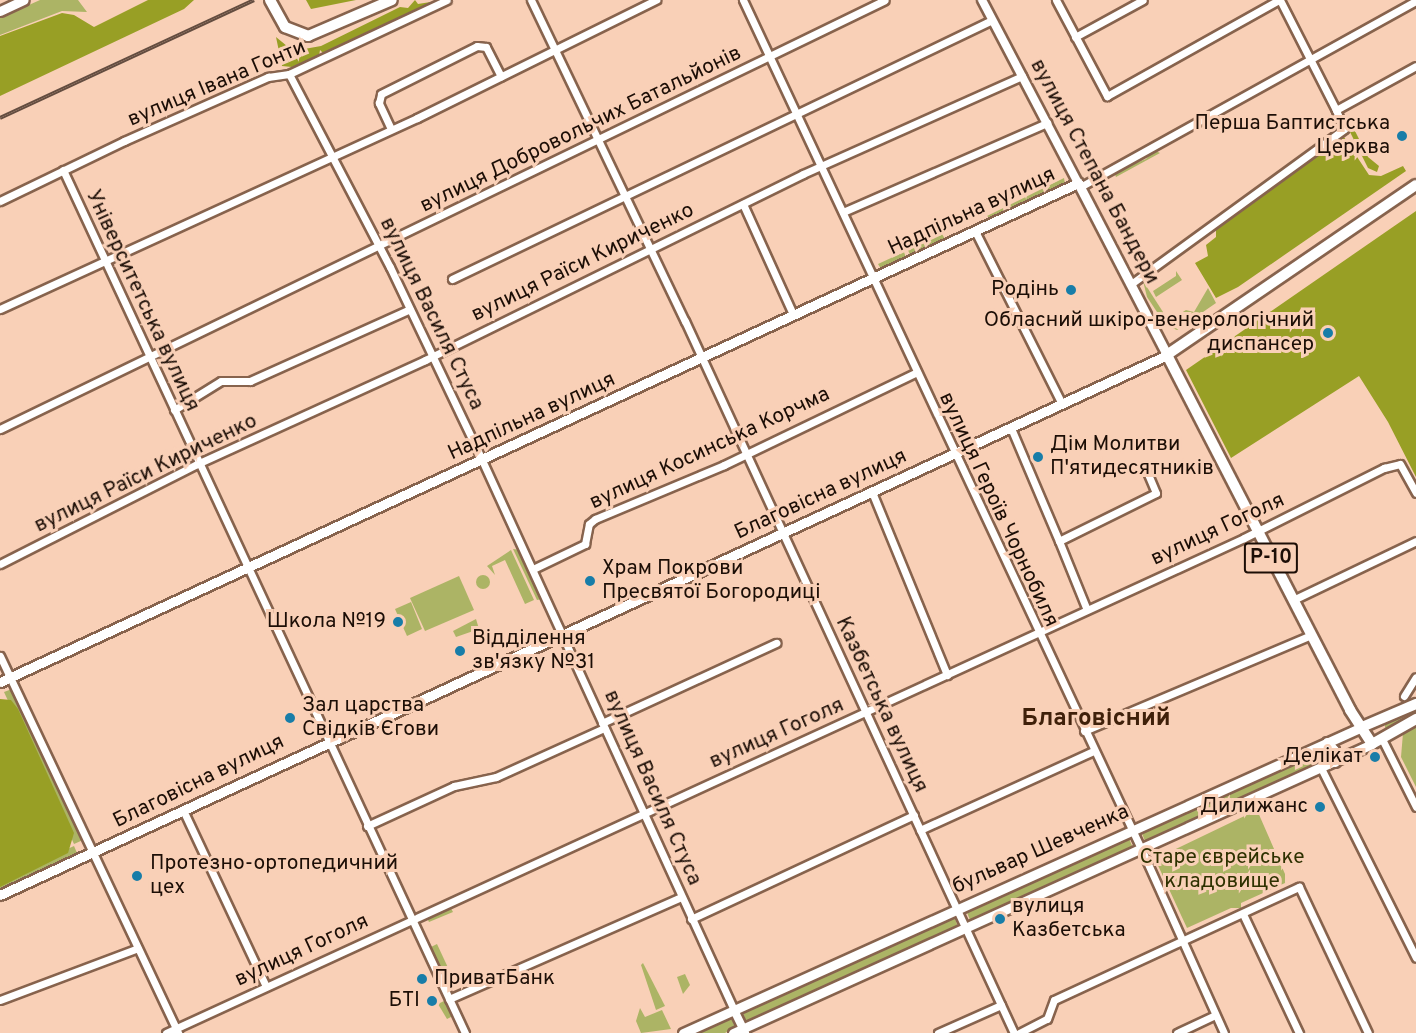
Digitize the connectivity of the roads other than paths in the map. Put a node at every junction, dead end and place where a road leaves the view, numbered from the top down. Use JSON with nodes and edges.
{"nodes":[{"id":1,"x":24,"y":0,"type":"edge"},
{"id":2,"x":270,"y":0,"type":"edge"},
{"id":3,"x":392,"y":0,"type":"edge"},
{"id":4,"x":447,"y":0,"type":"edge"},
{"id":5,"x":531,"y":0,"type":"edge"},
{"id":6,"x":656,"y":0,"type":"edge"},
{"id":7,"x":743,"y":0,"type":"edge"},
{"id":8,"x":885,"y":0,"type":"edge"},
{"id":9,"x":982,"y":0,"type":"edge"},
{"id":10,"x":1056,"y":0,"type":"edge"},
{"id":11,"x":1143,"y":0,"type":"edge"},
{"id":12,"x":1279,"y":0,"type":"edge"},
{"id":13,"x":1416,"y":1,"type":"edge"},
{"id":14,"x":0,"y":11,"type":"edge"},
{"id":15,"x":992,"y":20,"type":"junction"},
{"id":16,"x":1076,"y":37,"type":"junction"},
{"id":17,"x":555,"y":50,"type":"junction"},
{"id":18,"x":770,"y":57,"type":"junction"},
{"id":19,"x":1311,"y":60,"type":"junction"},
{"id":20,"x":1416,"y":66,"type":"edge"},
{"id":21,"x":289,"y":74,"type":"junction"},
{"id":22,"x":501,"y":76,"type":"junction"},
{"id":23,"x":1022,"y":76,"type":"junction"},
{"id":24,"x":1336,"y":110,"type":"junction"},
{"id":25,"x":797,"y":113,"type":"junction"},
{"id":26,"x":1047,"y":123,"type":"junction"},
{"id":27,"x":391,"y":129,"type":"junction"},
{"id":28,"x":599,"y":140,"type":"junction"},
{"id":29,"x":333,"y":155,"type":"junction"},
{"id":30,"x":822,"y":167,"type":"junction"},
{"id":31,"x":63,"y":170,"type":"junction"},
{"id":32,"x":1079,"y":185,"type":"junction"},
{"id":33,"x":1416,"y":185,"type":"edge"},
{"id":34,"x":626,"y":195,"type":"junction"},
{"id":35,"x":0,"y":201,"type":"edge"},
{"id":36,"x":743,"y":204,"type":"junction"},
{"id":37,"x":843,"y":212,"type":"junction"},
{"id":38,"x":975,"y":231,"type":"junction"},
{"id":39,"x":380,"y":248,"type":"junction"},
{"id":40,"x":651,"y":249,"type":"junction"},
{"id":41,"x":106,"y":262,"type":"junction"},
{"id":42,"x":874,"y":277,"type":"junction"},
{"id":43,"x":452,"y":279,"type":"dead end"},
{"id":44,"x":1131,"y":284,"type":"junction"},
{"id":45,"x":0,"y":309,"type":"edge"},
{"id":46,"x":410,"y":309,"type":"junction"},
{"id":47,"x":793,"y":314,"type":"junction"},
{"id":48,"x":432,"y":355,"type":"junction"},
{"id":49,"x":1167,"y":355,"type":"junction"},
{"id":50,"x":150,"y":358,"type":"junction"},
{"id":51,"x":702,"y":358,"type":"junction"},
{"id":52,"x":916,"y":372,"type":"junction"},
{"id":53,"x":1062,"y":404,"type":"junction"},
{"id":54,"x":174,"y":410,"type":"junction"},
{"id":55,"x":1011,"y":428,"type":"junction"},
{"id":56,"x":0,"y":429,"type":"edge"},
{"id":57,"x":954,"y":453,"type":"junction"},
{"id":58,"x":745,"y":455,"type":"junction"},
{"id":59,"x":482,"y":460,"type":"junction"},
{"id":60,"x":197,"y":464,"type":"junction"},
{"id":61,"x":1146,"y":467,"type":"dead end"},
{"id":62,"x":872,"y":492,"type":"junction"},
{"id":63,"x":1416,"y":493,"type":"edge"},
{"id":64,"x":1258,"y":531,"type":"junction"},
{"id":65,"x":782,"y":534,"type":"junction"},
{"id":66,"x":1059,"y":541,"type":"junction"},
{"id":67,"x":1416,"y":541,"type":"edge"},
{"id":68,"x":0,"y":564,"type":"edge"},
{"id":69,"x":247,"y":569,"type":"junction"},
{"id":70,"x":533,"y":569,"type":"junction"},
{"id":71,"x":1293,"y":600,"type":"junction"},
{"id":72,"x":1087,"y":609,"type":"junction"},
{"id":73,"x":562,"y":633,"type":"junction"},
{"id":74,"x":1038,"y":633,"type":"junction"},
{"id":75,"x":1311,"y":635,"type":"junction"},
{"id":76,"x":776,"y":643,"type":"dead end"},
{"id":77,"x":0,"y":656,"type":"edge"},
{"id":78,"x":947,"y":675,"type":"junction"},
{"id":79,"x":1416,"y":677,"type":"edge"},
{"id":80,"x":10,"y":678,"type":"junction"},
{"id":81,"x":0,"y":682,"type":"edge"},
{"id":82,"x":1404,"y":696,"type":"dead end"},
{"id":83,"x":1416,"y":704,"type":"edge"},
{"id":84,"x":866,"y":712,"type":"junction"},
{"id":85,"x":1416,"y":719,"type":"edge"},
{"id":86,"x":1378,"y":720,"type":"junction"},
{"id":87,"x":603,"y":725,"type":"junction"},
{"id":88,"x":1362,"y":727,"type":"junction"},
{"id":89,"x":1084,"y":731,"type":"junction"},
{"id":90,"x":1380,"y":740,"type":"junction"},
{"id":91,"x":326,"y":741,"type":"junction"},
{"id":92,"x":1327,"y":742,"type":"junction"},
{"id":93,"x":1093,"y":751,"type":"junction"},
{"id":94,"x":1335,"y":762,"type":"junction"},
{"id":95,"x":1321,"y":768,"type":"junction"},
{"id":96,"x":1416,"y":807,"type":"edge"},
{"id":97,"x":183,"y":810,"type":"junction"},
{"id":98,"x":642,"y":813,"type":"junction"},
{"id":99,"x":914,"y":816,"type":"junction"},
{"id":100,"x":367,"y":826,"type":"junction"},
{"id":101,"x":920,"y":830,"type":"junction"},
{"id":102,"x":1132,"y":831,"type":"junction"},
{"id":103,"x":1141,"y":849,"type":"junction"},
{"id":104,"x":92,"y":852,"type":"junction"},
{"id":105,"x":0,"y":895,"type":"edge"},
{"id":106,"x":681,"y":897,"type":"junction"},
{"id":107,"x":958,"y":909,"type":"junction"},
{"id":108,"x":1243,"y":914,"type":"junction"},
{"id":109,"x":411,"y":919,"type":"junction"},
{"id":110,"x":691,"y":919,"type":"junction"},
{"id":111,"x":966,"y":928,"type":"junction"},
{"id":112,"x":1182,"y":939,"type":"junction"},
{"id":113,"x":138,"y":948,"type":"junction"},
{"id":114,"x":1416,"y":958,"type":"edge"},
{"id":115,"x":266,"y":986,"type":"junction"},
{"id":116,"x":449,"y":999,"type":"junction"},
{"id":117,"x":0,"y":1000,"type":"edge"},
{"id":118,"x":1001,"y":1005,"type":"junction"},
{"id":119,"x":734,"y":1010,"type":"junction"},
{"id":120,"x":1215,"y":1015,"type":"junction"},
{"id":121,"x":177,"y":1031,"type":"edge"},
{"id":122,"x":744,"y":1031,"type":"edge"},
{"id":123,"x":166,"y":1033,"type":"edge"},
{"id":124,"x":465,"y":1033,"type":"edge"},
{"id":125,"x":683,"y":1033,"type":"edge"},
{"id":126,"x":733,"y":1033,"type":"edge"},
{"id":127,"x":938,"y":1033,"type":"edge"},
{"id":128,"x":1014,"y":1033,"type":"edge"},
{"id":129,"x":1019,"y":1033,"type":"edge"},
{"id":130,"x":1177,"y":1033,"type":"edge"},
{"id":131,"x":1224,"y":1033,"type":"edge"},
{"id":132,"x":1299,"y":1033,"type":"edge"},
{"id":133,"x":1368,"y":1033,"type":"edge"}],
"edges":[{"from":1,"to":14,"type":"main road"},
{"from":2,"to":3,"type":"main road"},
{"from":4,"to":21,"type":"street","name":"вулиця Івана Гонти"},
{"from":5,"to":17,"type":"street","name":"Казбетська вулиця"},
{"from":6,"to":17,"type":"street"},
{"from":7,"to":18,"type":"street","name":"вулиця Героїв Чорнобиля"},
{"from":8,"to":18,"type":"street","name":"вулиця Добровольчих Батальйонів"},
{"from":9,"to":15,"type":"street","name":"вулиця Степана Бандери"},
{"from":10,"to":16,"type":"street"},
{"from":11,"to":16,"type":"street"},
{"from":12,"to":16,"type":"street"},
{"from":12,"to":19,"type":"street"},
{"from":13,"to":19,"type":"street","name":"Надпільна вулиця"},
{"from":15,"to":23,"type":"street","name":"вулиця Степана Бандери"},
{"from":15,"to":25,"type":"street"},
{"from":17,"to":22,"type":"street"},
{"from":17,"to":28,"type":"street","name":"Казбетська вулиця"},
{"from":18,"to":25,"type":"street","name":"вулиця Героїв Чорнобиля"},
{"from":18,"to":28,"type":"street","name":"вулиця Добровольчих Батальйонів"},
{"from":19,"to":24,"type":"street"},
{"from":19,"to":32,"type":"street","name":"Надпільна вулиця"},
{"from":20,"to":24,"type":"street"},
{"from":21,"to":29,"type":"street","name":"вулиця Василя Стуса"},
{"from":21,"to":31,"type":"street","name":"вулиця Івана Гонти"},
{"from":22,"to":27,"type":"street"},
{"from":22,"to":27,"type":"street"},
{"from":23,"to":26,"type":"street","name":"вулиця Степана Бандери"},
{"from":23,"to":30,"type":"street","name":"вулиця Раїси Кириченко"},
{"from":24,"to":44,"type":"street"},
{"from":25,"to":30,"type":"street","name":"вулиця Героїв Чорнобиля"},
{"from":25,"to":34,"type":"street"},
{"from":26,"to":32,"type":"street","name":"вулиця Степана Бандери"},
{"from":26,"to":37,"type":"street"},
{"from":27,"to":29,"type":"street"},
{"from":28,"to":34,"type":"street","name":"Казбетська вулиця"},
{"from":28,"to":39,"type":"street","name":"вулиця Добровольчих Батальйонів"},
{"from":29,"to":39,"type":"street","name":"вулиця Василя Стуса"},
{"from":29,"to":41,"type":"street"},
{"from":30,"to":36,"type":"street","name":"вулиця Раїси Кириченко"},
{"from":30,"to":37,"type":"street","name":"вулиця Героїв Чорнобиля"},
{"from":31,"to":35,"type":"street","name":"вулиця Івана Гонти"},
{"from":31,"to":41,"type":"street","name":"Університетська вулиця"},
{"from":32,"to":38,"type":"main road","name":"Надпільна вулиця"},
{"from":32,"to":44,"type":"main road","name":"вулиця Степана Бандери"},
{"from":33,"to":49,"type":"main road"},
{"from":34,"to":40,"type":"street","name":"Казбетська вулиця"},
{"from":34,"to":43,"type":"street"},
{"from":36,"to":40,"type":"street","name":"вулиця Раїси Кириченко"},
{"from":36,"to":47,"type":"street"},
{"from":37,"to":42,"type":"street","name":"вулиця Героїв Чорнобиля"},
{"from":38,"to":42,"type":"main road","name":"Надпільна вулиця"},
{"from":38,"to":53,"type":"street"},
{"from":39,"to":46,"type":"street","name":"вулиця Василя Стуса"},
{"from":39,"to":50,"type":"street","name":"вулиця Добровольчих Батальйонів"},
{"from":40,"to":48,"type":"street","name":"вулиця Раїси Кириченко"},
{"from":40,"to":51,"type":"street","name":"Казбетська вулиця"},
{"from":41,"to":45,"type":"street"},
{"from":41,"to":50,"type":"street","name":"Університетська вулиця"},
{"from":42,"to":47,"type":"main road","name":"Надпільна вулиця"},
{"from":42,"to":52,"type":"street","name":"вулиця Героїв Чорнобиля"},
{"from":44,"to":49,"type":"main road","name":"вулиця Степана Бандери"},
{"from":46,"to":48,"type":"street","name":"вулиця Василя Стуса"},
{"from":46,"to":54,"type":"street"},
{"from":47,"to":51,"type":"main road","name":"Надпільна вулиця"},
{"from":48,"to":59,"type":"street","name":"вулиця Василя Стуса"},
{"from":48,"to":60,"type":"street","name":"вулиця Раїси Кириченко"},
{"from":49,"to":53,"type":"main road","name":"Благовісна вулиця"},
{"from":49,"to":64,"type":"main road","name":"вулиця Степана Бандери","number":"Р-10"},
{"from":50,"to":54,"type":"street","name":"Університетська вулиця"},
{"from":50,"to":56,"type":"street","name":"вулиця Добровольчих Батальйонів"},
{"from":51,"to":58,"type":"street","name":"Казбетська вулиця"},
{"from":51,"to":59,"type":"main road","name":"Надпільна вулиця"},
{"from":52,"to":57,"type":"street","name":"вулиця Героїв Чорнобиля"},
{"from":52,"to":58,"type":"street","name":"вулиця Косинська Корчма"},
{"from":53,"to":55,"type":"main road","name":"Благовісна вулиця"},
{"from":54,"to":60,"type":"street","name":"Університетська вулиця"},
{"from":55,"to":57,"type":"main road","name":"Благовісна вулиця"},
{"from":55,"to":66,"type":"street"},
{"from":57,"to":62,"type":"main road","name":"Благовісна вулиця"},
{"from":57,"to":74,"type":"street","name":"вулиця Героїв Чорнобиля"},
{"from":58,"to":65,"type":"street","name":"Казбетська вулиця"},
{"from":58,"to":70,"type":"street","name":"вулиця Косинська Корчма"},
{"from":59,"to":69,"type":"main road","name":"Надпільна вулиця"},
{"from":59,"to":70,"type":"street","name":"вулиця Василя Стуса"},
{"from":60,"to":68,"type":"street","name":"вулиця Раїси Кириченко"},
{"from":60,"to":69,"type":"street","name":"Університетська вулиця"},
{"from":61,"to":66,"type":"street"},
{"from":62,"to":65,"type":"main road","name":"Благовісна вулиця"},
{"from":62,"to":78,"type":"street"},
{"from":63,"to":64,"type":"street","name":"вулиця Гоголя"},
{"from":64,"to":71,"type":"main road","name":"вулиця Степана Бандери","number":"Р-10"},
{"from":64,"to":72,"type":"street","name":"вулиця Гоголя"},
{"from":65,"to":73,"type":"main road","name":"Благовісна вулиця"},
{"from":65,"to":84,"type":"street","name":"Казбетська вулиця"},
{"from":66,"to":72,"type":"street"},
{"from":67,"to":71,"type":"street"},
{"from":69,"to":80,"type":"main road","name":"Надпільна вулиця"},
{"from":69,"to":91,"type":"street","name":"Університетська вулиця"},
{"from":70,"to":73,"type":"street","name":"вулиця Василя Стуса"},
{"from":71,"to":75,"type":"main road","name":"вулиця Степана Бандери","number":"Р-10"},
{"from":72,"to":74,"type":"street","name":"вулиця Гоголя"},
{"from":73,"to":87,"type":"street","name":"вулиця Василя Стуса"},
{"from":73,"to":91,"type":"main road","name":"Благовісна вулиця"},
{"from":74,"to":78,"type":"street","name":"вулиця Гоголя"},
{"from":74,"to":89,"type":"street","name":"вулиця Героїв Чорнобиля"},
{"from":75,"to":88,"type":"main road","name":"вулиця Степана Бандери","number":"Р-10"},
{"from":75,"to":89,"type":"street"},
{"from":76,"to":87,"type":"street"},
{"from":77,"to":80,"type":"street"},
{"from":78,"to":84,"type":"street","name":"вулиця Гоголя"},
{"from":79,"to":82,"type":"street"},
{"from":80,"to":81,"type":"main road","name":"Надпільна вулиця"},
{"from":80,"to":104,"type":"street"},
{"from":83,"to":86,"type":"main road","name":"бульвар Шевченка"},
{"from":84,"to":98,"type":"street","name":"вулиця Гоголя"},
{"from":84,"to":99,"type":"street","name":"Казбетська вулиця"},
{"from":85,"to":90,"type":"main road","name":"бульвар Шевченка"},
{"from":86,"to":88,"type":"main road","name":"бульвар Шевченка"},
{"from":86,"to":90,"type":"main road"},
{"from":87,"to":98,"type":"street","name":"вулиця Василя Стуса"},
{"from":87,"to":100,"type":"street"},
{"from":88,"to":90,"type":"main road","name":"вулиця Степана Бандери","number":"Р-10"},
{"from":88,"to":92,"type":"main road","name":"бульвар Шевченка"},
{"from":89,"to":93,"type":"street","name":"вулиця Героїв Чорнобиля"},
{"from":90,"to":94,"type":"main road","name":"бульвар Шевченка"},
{"from":90,"to":96,"type":"street"},
{"from":91,"to":97,"type":"main road","name":"Благовісна вулиця"},
{"from":91,"to":100,"type":"street","name":"Університетська вулиця"},
{"from":92,"to":94,"type":"main road"},
{"from":92,"to":102,"type":"main road","name":"бульвар Шевченка"},
{"from":93,"to":101,"type":"street"},
{"from":93,"to":102,"type":"street","name":"вулиця Героїв Чорнобиля"},
{"from":94,"to":95,"type":"main road","name":"бульвар Шевченка"},
{"from":95,"to":103,"type":"main road","name":"бульвар Шевченка"},
{"from":95,"to":114,"type":"street"},
{"from":97,"to":104,"type":"main road","name":"Благовісна вулиця"},
{"from":97,"to":115,"type":"street"},
{"from":98,"to":106,"type":"street","name":"вулиця Василя Стуса"},
{"from":98,"to":109,"type":"street","name":"вулиця Гоголя"},
{"from":99,"to":101,"type":"street","name":"Казбетська вулиця"},
{"from":99,"to":110,"type":"street"},
{"from":100,"to":109,"type":"street","name":"Університетська вулиця"},
{"from":101,"to":107,"type":"street","name":"Казбетська вулиця"},
{"from":102,"to":103,"type":"street","name":"вулиця Героїв Чорнобиля"},
{"from":102,"to":107,"type":"main road","name":"бульвар Шевченка"},
{"from":103,"to":111,"type":"main road","name":"бульвар Шевченка"},
{"from":103,"to":112,"type":"street","name":"вулиця Героїв Чорнобиля"},
{"from":104,"to":105,"type":"main road","name":"Благовісна вулиця"},
{"from":104,"to":113,"type":"street"},
{"from":106,"to":110,"type":"street","name":"вулиця Василя Стуса"},
{"from":106,"to":116,"type":"street"},
{"from":107,"to":111,"type":"street","name":"Казбетська вулиця"},
{"from":107,"to":119,"type":"main road","name":"бульвар Шевченка"},
{"from":108,"to":112,"type":"street"},
{"from":108,"to":132,"type":"street"},
{"from":108,"to":133,"type":"street"},
{"from":109,"to":115,"type":"street","name":"вулиця Гоголя"},
{"from":109,"to":116,"type":"street","name":"Університетська вулиця"},
{"from":110,"to":119,"type":"street","name":"вулиця Василя Стуса"},
{"from":111,"to":118,"type":"street","name":"Казбетська вулиця"},
{"from":111,"to":122,"type":"main road","name":"бульвар Шевченка"},
{"from":112,"to":120,"type":"street","name":"вулиця Героїв Чорнобиля"},
{"from":112,"to":129,"type":"street"},
{"from":113,"to":117,"type":"street"},
{"from":113,"to":121,"type":"street"},
{"from":115,"to":121,"type":"street","name":"вулиця Гоголя"},
{"from":116,"to":124,"type":"street","name":"Університетська вулиця"},
{"from":118,"to":127,"type":"street"},
{"from":118,"to":128,"type":"street","name":"Казбетська вулиця"},
{"from":119,"to":122,"type":"street","name":"вулиця Василя Стуса"},
{"from":119,"to":125,"type":"main road","name":"бульвар Шевченка"},
{"from":120,"to":130,"type":"street"},
{"from":120,"to":131,"type":"street","name":"вулиця Героїв Чорнобиля"},
{"from":121,"to":123,"type":"street","name":"вулиця Гоголя"},
{"from":122,"to":126,"type":"main road","name":"бульвар Шевченка"}]}
